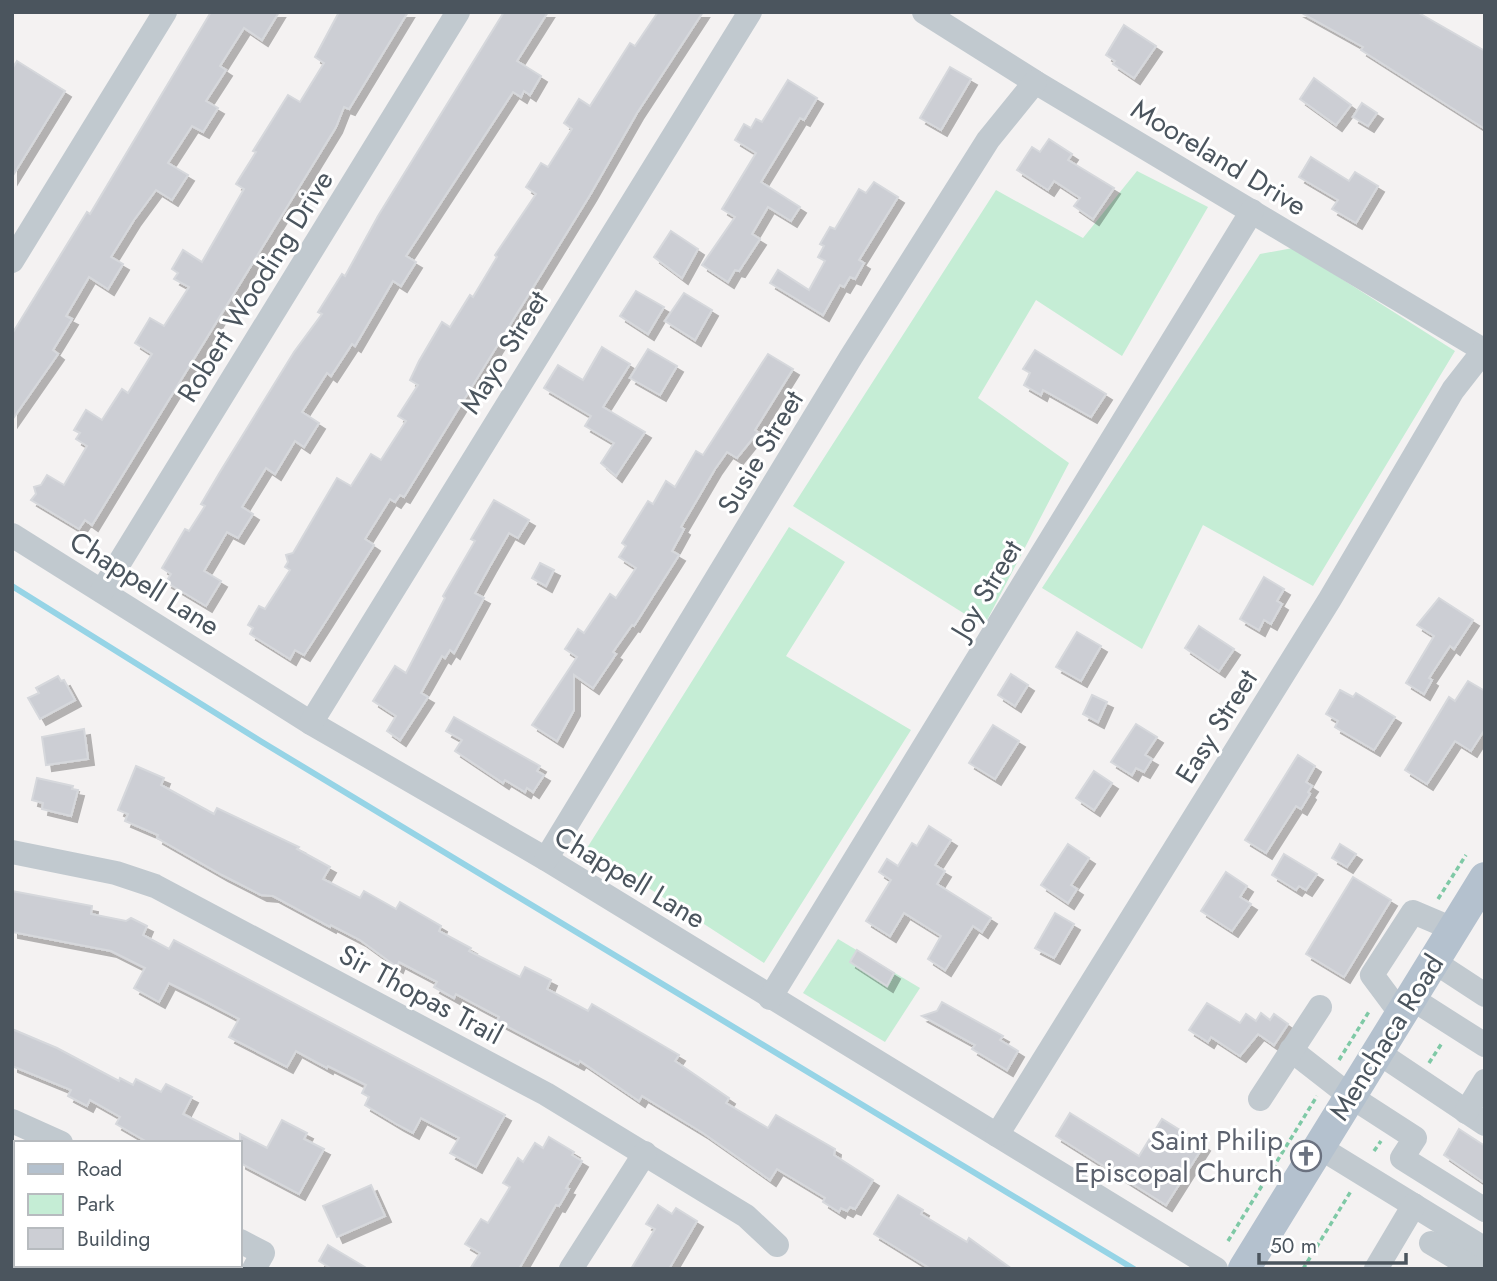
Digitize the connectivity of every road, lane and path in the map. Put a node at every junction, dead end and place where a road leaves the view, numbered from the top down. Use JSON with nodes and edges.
{"nodes":[{"id":1,"x":165,"y":12,"type":"edge"},
{"id":2,"x":458,"y":12,"type":"edge"},
{"id":3,"x":750,"y":12,"type":"edge"},
{"id":4,"x":924,"y":12,"type":"edge"},
{"id":5,"x":1035,"y":82,"type":"junction"},
{"id":6,"x":1252,"y":211,"type":"junction"},
{"id":7,"x":12,"y":261,"type":"edge"},
{"id":8,"x":1485,"y":350,"type":"edge"},
{"id":9,"x":12,"y":535,"type":"edge"},
{"id":10,"x":102,"y":591,"type":"junction"},
{"id":11,"x":311,"y":723,"type":"junction"},
{"id":12,"x":12,"y":852,"type":"edge"},
{"id":13,"x":547,"y":859,"type":"junction"},
{"id":14,"x":1475,"y":866,"type":"edge"},
{"id":15,"x":1440,"y":924,"type":"junction"},
{"id":16,"x":1433,"y":961,"type":"junction"},
{"id":17,"x":1485,"y":995,"type":"edge"},
{"id":18,"x":770,"y":998,"type":"junction"},
{"id":19,"x":1398,"y":1000,"type":"junction"},
{"id":20,"x":1320,"y":1007,"type":"dead end"},
{"id":21,"x":1485,"y":1045,"type":"edge"},
{"id":22,"x":1291,"y":1050,"type":"junction"},
{"id":23,"x":1376,"y":1051,"type":"junction"},
{"id":24,"x":1485,"y":1081,"type":"edge"},
{"id":25,"x":1339,"y":1088,"type":"junction"},
{"id":26,"x":1260,"y":1099,"type":"dead end"},
{"id":27,"x":1475,"y":1118,"type":"edge"},
{"id":28,"x":12,"y":1121,"type":"edge"},
{"id":29,"x":997,"y":1135,"type":"junction"},
{"id":30,"x":57,"y":1141,"type":"edge"},
{"id":31,"x":1319,"y":1147,"type":"junction"},
{"id":32,"x":645,"y":1153,"type":"junction"},
{"id":33,"x":1402,"y":1158,"type":"junction"},
{"id":34,"x":1385,"y":1187,"type":"junction"},
{"id":35,"x":1351,"y":1191,"type":"dead end"},
{"id":36,"x":1414,"y":1205,"type":"junction"},
{"id":37,"x":1485,"y":1210,"type":"edge"},
{"id":38,"x":1481,"y":1238,"type":"edge"},
{"id":39,"x":1228,"y":1241,"type":"dead end"},
{"id":40,"x":242,"y":1242,"type":"edge"},
{"id":41,"x":1431,"y":1243,"type":"dead end"},
{"id":42,"x":777,"y":1245,"type":"dead end"},
{"id":43,"x":254,"y":1269,"type":"edge"},
{"id":44,"x":571,"y":1269,"type":"edge"},
{"id":45,"x":1216,"y":1269,"type":"edge"},
{"id":46,"x":1244,"y":1269,"type":"edge"},
{"id":47,"x":1303,"y":1269,"type":"edge"},
{"id":48,"x":1376,"y":1269,"type":"edge"},
{"id":49,"x":1475,"y":1269,"type":"edge"}],
"edges":[{"from":1,"to":7,"type":"street"},
{"from":2,"to":10,"type":"street","name":"Robert Wooding Drive"},
{"from":3,"to":11,"type":"street","name":"Mayo Street"},
{"from":4,"to":5,"type":"street","name":"Mooreland Drive"},
{"from":5,"to":6,"type":"street","name":"Mooreland Drive"},
{"from":5,"to":13,"type":"street","name":"Susie Street"},
{"from":6,"to":8,"type":"street","name":"Mooreland Drive"},
{"from":6,"to":18,"type":"street","name":"Joy Street"},
{"from":8,"to":29,"type":"street","name":"Easy Street"},
{"from":9,"to":10,"type":"street","name":"Chappell Lane"},
{"from":10,"to":11,"type":"street","name":"Chappell Lane"},
{"from":11,"to":13,"type":"street","name":"Chappell Lane"},
{"from":12,"to":32,"type":"street","name":"Sir Thopas Trail"},
{"from":13,"to":18,"type":"street","name":"Chappell Lane"},
{"from":14,"to":15,"type":"main road","name":"Menchaca Road"},
{"from":14,"to":15,"type":"path"},
{"from":15,"to":16,"type":"main road","name":"Menchaca Road"},
{"from":15,"to":19,"type":"street"},
{"from":16,"to":17,"type":"street"},
{"from":16,"to":19,"type":"main road","name":"Menchaca Road"},
{"from":18,"to":29,"type":"street","name":"Chappell Lane"},
{"from":19,"to":21,"type":"street"},
{"from":19,"to":23,"type":"main road","name":"Menchaca Road"},
{"from":19,"to":25,"type":"path"},
{"from":20,"to":22,"type":"street"},
{"from":22,"to":25,"type":"street"},
{"from":22,"to":26,"type":"street"},
{"from":23,"to":25,"type":"main road","name":"Menchaca Road"},
{"from":23,"to":27,"type":"street"},
{"from":24,"to":27,"type":"street"},
{"from":25,"to":31,"type":"main road","name":"Menchaca Road"},
{"from":25,"to":33,"type":"street"},
{"from":25,"to":39,"type":"path"},
{"from":28,"to":30,"type":"street"},
{"from":29,"to":45,"type":"street","name":"Chappell Lane"},
{"from":31,"to":34,"type":"street"},
{"from":31,"to":46,"type":"main road","name":"Menchaca Road"},
{"from":32,"to":42,"type":"street","name":"Sir Thopas Trail"},
{"from":32,"to":44,"type":"street"},
{"from":33,"to":34,"type":"street"},
{"from":33,"to":37,"type":"street"},
{"from":34,"to":36,"type":"street"},
{"from":35,"to":47,"type":"path"},
{"from":36,"to":38,"type":"street"},
{"from":36,"to":48,"type":"street"},
{"from":40,"to":43,"type":"street"},
{"from":41,"to":49,"type":"street"}]}
